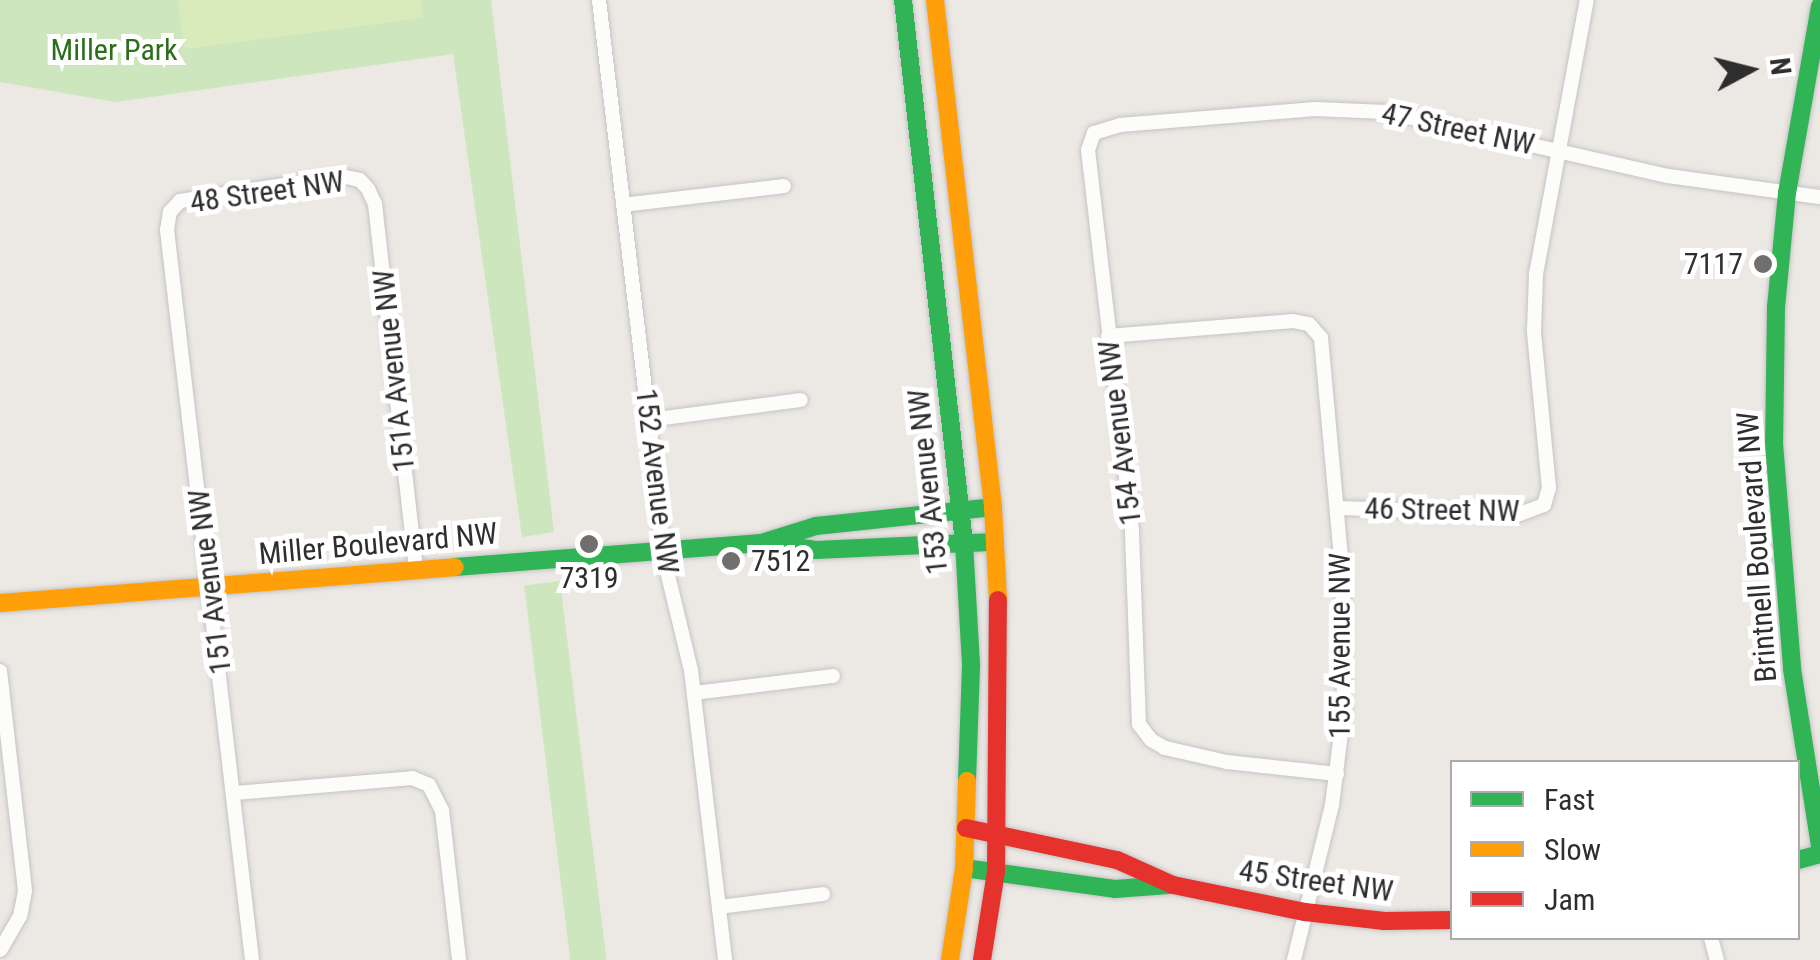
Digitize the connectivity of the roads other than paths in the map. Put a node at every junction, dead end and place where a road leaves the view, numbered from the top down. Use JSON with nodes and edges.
{"nodes":[{"id":1,"x":599,"y":0,"type":"edge"},
{"id":2,"x":903,"y":0,"type":"edge"},
{"id":3,"x":935,"y":0,"type":"edge"},
{"id":4,"x":1587,"y":0,"type":"edge"},
{"id":5,"x":1820,"y":6,"type":"edge"},
{"id":6,"x":1094,"y":133,"type":"joint"},
{"id":7,"x":1559,"y":150,"type":"junction"},
{"id":8,"x":360,"y":180,"type":"joint"},
{"id":9,"x":784,"y":186,"type":"dead end"},
{"id":10,"x":1786,"y":193,"type":"junction"},
{"id":11,"x":1820,"y":198,"type":"edge"},
{"id":12,"x":623,"y":205,"type":"junction"},
{"id":13,"x":174,"y":206,"type":"joint"},
{"id":14,"x":1108,"y":336,"type":"junction"},
{"id":15,"x":801,"y":400,"type":"dead end"},
{"id":16,"x":648,"y":420,"type":"junction"},
{"id":17,"x":993,"y":507,"type":"junction"},
{"id":18,"x":1338,"y":508,"type":"junction"},
{"id":19,"x":960,"y":510,"type":"junction"},
{"id":20,"x":761,"y":542,"type":"junction"},
{"id":21,"x":995,"y":542,"type":"junction"},
{"id":22,"x":964,"y":543,"type":"junction"},
{"id":23,"x":664,"y":551,"type":"junction"},
{"id":24,"x":416,"y":567,"type":"junction"},
{"id":25,"x":210,"y":586,"type":"junction"},
{"id":26,"x":0,"y":603,"type":"edge"},
{"id":27,"x":0,"y":671,"type":"edge"},
{"id":28,"x":833,"y":676,"type":"dead end"},
{"id":29,"x":694,"y":693,"type":"junction"},
{"id":30,"x":1338,"y":774,"type":"junction"},
{"id":31,"x":235,"y":793,"type":"junction"},
{"id":32,"x":966,"y":828,"type":"junction"},
{"id":33,"x":998,"y":834,"type":"junction"},
{"id":34,"x":1820,"y":846,"type":"edge"},
{"id":35,"x":964,"y":868,"type":"junction"},
{"id":36,"x":996,"y":872,"type":"junction"},
{"id":37,"x":1173,"y":885,"type":"junction"},
{"id":38,"x":822,"y":894,"type":"dead end"},
{"id":39,"x":719,"y":907,"type":"junction"},
{"id":40,"x":1305,"y":912,"type":"junction"},
{"id":41,"x":1450,"y":920,"type":"edge"},
{"id":42,"x":0,"y":950,"type":"edge"},
{"id":43,"x":252,"y":960,"type":"edge"},
{"id":44,"x":459,"y":960,"type":"edge"},
{"id":45,"x":726,"y":960,"type":"edge"},
{"id":46,"x":950,"y":960,"type":"edge"},
{"id":47,"x":982,"y":960,"type":"edge"},
{"id":48,"x":1294,"y":960,"type":"edge"}],
"edges":[{"from":1,"to":12,"type":"street","name":"152 Avenue NW"},
{"from":2,"to":19,"type":"street","name":"153 Avenue NW"},
{"from":3,"to":17,"type":"street","name":"153 Avenue NW"},
{"from":4,"to":7,"type":"street"},
{"from":5,"to":10,"type":"street","name":"Brintnell Boulevard NW"},
{"from":6,"to":7,"type":"street","name":"47 Street NW"},
{"from":6,"to":14,"type":"street","name":"154 Avenue NW"},
{"from":7,"to":10,"type":"street","name":"47 Street NW"},
{"from":7,"to":18,"type":"street","name":"46 Street NW"},
{"from":8,"to":13,"type":"street","name":"48 Street NW"},
{"from":8,"to":24,"type":"street","name":"151A Avenue NW"},
{"from":9,"to":12,"type":"street"},
{"from":10,"to":11,"type":"street","name":"47 Street NW"},
{"from":10,"to":34,"type":"street","name":"Brintnell Boulevard NW"},
{"from":12,"to":16,"type":"street","name":"152 Avenue NW"},
{"from":13,"to":25,"type":"street","name":"151 Avenue NW"},
{"from":14,"to":18,"type":"street","name":"155 Avenue NW"},
{"from":14,"to":30,"type":"street","name":"154 Avenue NW"},
{"from":15,"to":16,"type":"street"},
{"from":16,"to":23,"type":"street","name":"152 Avenue NW"},
{"from":17,"to":19,"type":"street","name":"Miller Boulevard NW"},
{"from":17,"to":21,"type":"street","name":"153 Avenue NW"},
{"from":18,"to":30,"type":"street","name":"155 Avenue NW"},
{"from":19,"to":20,"type":"street","name":"Miller Boulevard NW"},
{"from":19,"to":22,"type":"street","name":"153 Avenue NW"},
{"from":20,"to":22,"type":"street","name":"Miller Boulevard NW"},
{"from":20,"to":23,"type":"street","name":"Miller Boulevard NW"},
{"from":21,"to":22,"type":"street","name":"Miller Boulevard NW"},
{"from":21,"to":33,"type":"street","name":"153 Avenue NW"},
{"from":22,"to":32,"type":"street","name":"153 Avenue NW"},
{"from":23,"to":24,"type":"street","name":"Miller Boulevard NW"},
{"from":23,"to":29,"type":"street","name":"152 Avenue NW"},
{"from":24,"to":25,"type":"street","name":"Miller Boulevard NW"},
{"from":25,"to":26,"type":"street","name":"Miller Boulevard NW"},
{"from":25,"to":31,"type":"street","name":"151 Avenue NW"},
{"from":27,"to":42,"type":"street"},
{"from":28,"to":29,"type":"street"},
{"from":29,"to":39,"type":"street","name":"152 Avenue NW"},
{"from":30,"to":40,"type":"street","name":"155 Avenue NW"},
{"from":31,"to":43,"type":"street","name":"151 Avenue NW"},
{"from":31,"to":44,"type":"street"},
{"from":32,"to":33,"type":"street","name":"45 Street NW"},
{"from":32,"to":35,"type":"street","name":"153 Avenue NW"},
{"from":33,"to":36,"type":"street","name":"153 Avenue NW"},
{"from":33,"to":37,"type":"street","name":"45 Street NW"},
{"from":35,"to":36,"type":"street","name":"45 Street NW"},
{"from":35,"to":46,"type":"street","name":"153 Avenue NW"},
{"from":36,"to":37,"type":"street","name":"45 Street NW"},
{"from":36,"to":47,"type":"street","name":"153 Avenue NW"},
{"from":37,"to":40,"type":"street","name":"45 Street NW"},
{"from":38,"to":39,"type":"street"},
{"from":39,"to":45,"type":"street","name":"152 Avenue NW"},
{"from":40,"to":41,"type":"street","name":"45 Street NW"},
{"from":40,"to":48,"type":"street","name":"155 Avenue NW"}]}
